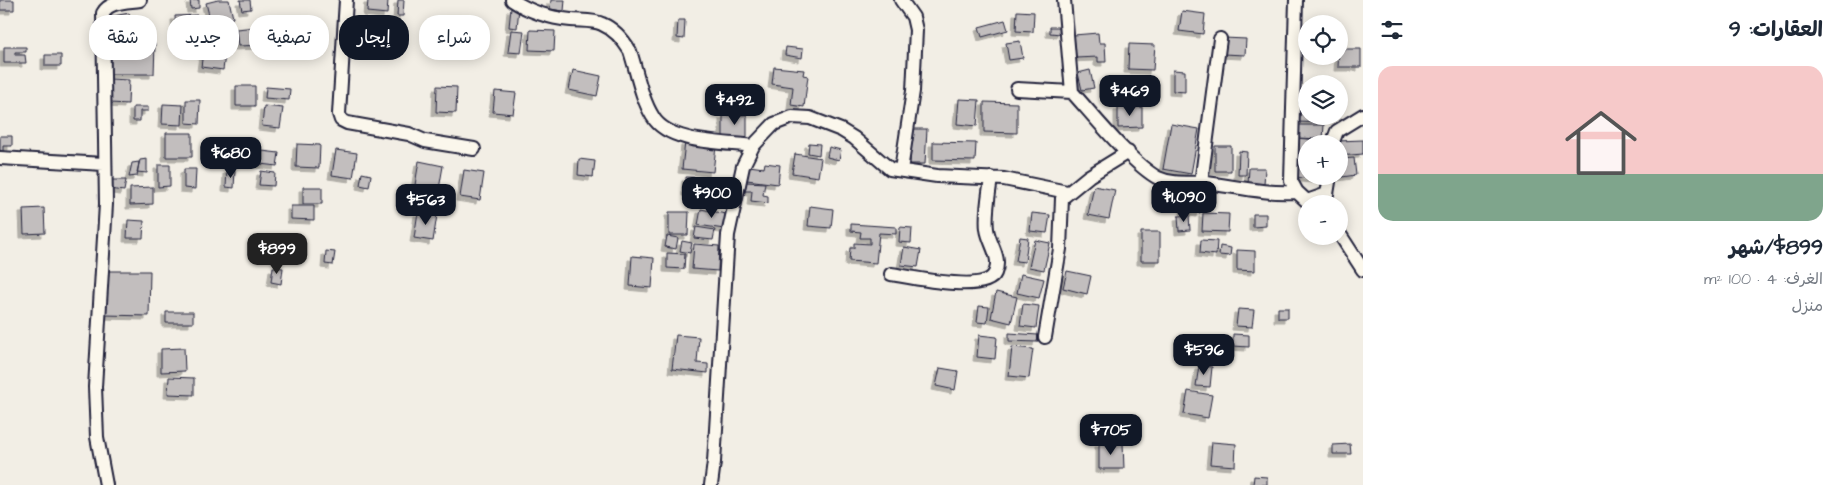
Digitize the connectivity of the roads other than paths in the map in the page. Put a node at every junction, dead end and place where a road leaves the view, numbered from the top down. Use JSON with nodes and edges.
{"nodes":[{"id":1,"x":140,"y":0,"type":"edge"},
{"id":2,"x":346,"y":0,"type":"edge"},
{"id":3,"x":512,"y":0,"type":"edge"},
{"id":4,"x":901,"y":0,"type":"edge"},
{"id":5,"x":1064,"y":0,"type":"edge"},
{"id":6,"x":1296,"y":0,"type":"edge"},
{"id":7,"x":1220,"y":38,"type":"dead end"},
{"id":8,"x":1017,"y":89,"type":"dead end"},
{"id":9,"x":1072,"y":92,"type":"junction"},
{"id":10,"x":1363,"y":115,"type":"edge"},
{"id":11,"x":1335,"y":135,"type":"edge"},
{"id":12,"x":753,"y":146,"type":"junction"},
{"id":13,"x":474,"y":149,"type":"dead end"},
{"id":14,"x":1128,"y":152,"type":"junction"},
{"id":15,"x":0,"y":158,"type":"edge"},
{"id":16,"x":104,"y":164,"type":"junction"},
{"id":17,"x":901,"y":170,"type":"junction"},
{"id":18,"x":991,"y":178,"type":"junction"},
{"id":19,"x":1201,"y":183,"type":"junction"},
{"id":20,"x":1328,"y":185,"type":"edge"},
{"id":21,"x":1067,"y":192,"type":"junction"},
{"id":22,"x":1302,"y":195,"type":"edge"},
{"id":23,"x":1323,"y":195,"type":"edge"},
{"id":24,"x":1298,"y":198,"type":"edge"},
{"id":25,"x":1347,"y":245,"type":"edge"},
{"id":26,"x":1363,"y":270,"type":"edge"},
{"id":27,"x":891,"y":274,"type":"dead end"},
{"id":28,"x":1045,"y":337,"type":"dead end"},
{"id":29,"x":106,"y":485,"type":"edge"},
{"id":30,"x":711,"y":485,"type":"edge"}],
"edges":[{"from":1,"to":16,"type":"street"},
{"from":2,"to":13,"type":"street"},
{"from":3,"to":12,"type":"street"},
{"from":4,"to":17,"type":"street"},
{"from":5,"to":9,"type":"street"},
{"from":6,"to":22,"type":"street"},
{"from":7,"to":19,"type":"street"},
{"from":8,"to":9,"type":"street"},
{"from":9,"to":14,"type":"street"},
{"from":10,"to":11,"type":"street"},
{"from":12,"to":17,"type":"street"},
{"from":12,"to":30,"type":"street"},
{"from":14,"to":19,"type":"street"},
{"from":14,"to":21,"type":"street"},
{"from":15,"to":16,"type":"street"},
{"from":16,"to":29,"type":"street"},
{"from":17,"to":18,"type":"street"},
{"from":18,"to":21,"type":"street"},
{"from":18,"to":27,"type":"street"},
{"from":19,"to":24,"type":"street"},
{"from":20,"to":23,"type":"street"},
{"from":21,"to":28,"type":"street"},
{"from":25,"to":26,"type":"street"}]}
